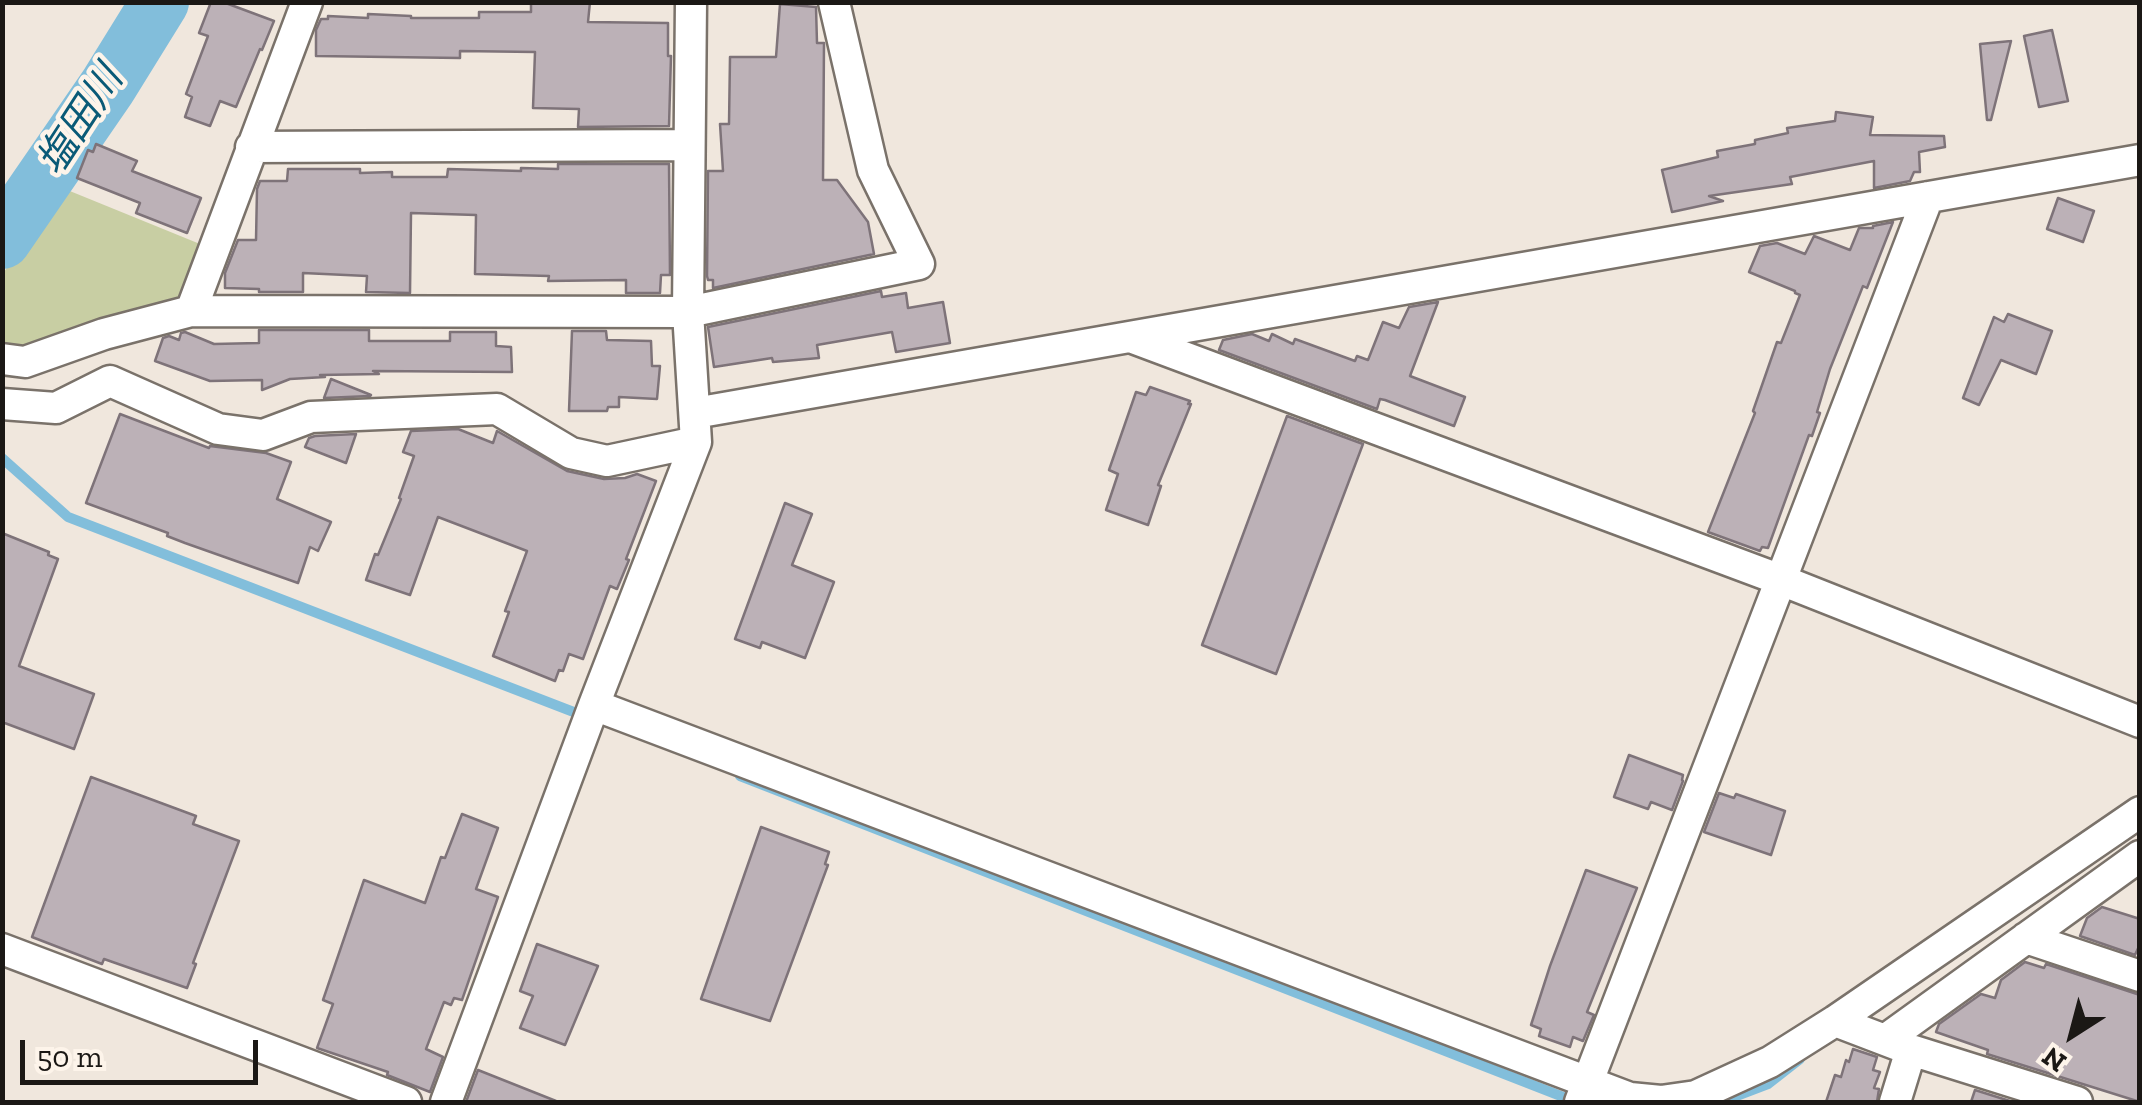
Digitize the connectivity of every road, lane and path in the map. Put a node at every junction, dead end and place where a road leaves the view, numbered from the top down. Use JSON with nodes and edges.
{"nodes":[{"id":1,"x":307,"y":2,"type":"edge"},
{"id":2,"x":691,"y":2,"type":"edge"},
{"id":3,"x":834,"y":2,"type":"edge"},
{"id":4,"x":690,"y":145,"type":"junction"},
{"id":5,"x":251,"y":147,"type":"junction"},
{"id":6,"x":2140,"y":160,"type":"edge"},
{"id":7,"x":1928,"y":197,"type":"junction"},
{"id":8,"x":190,"y":311,"type":"junction"},
{"id":9,"x":688,"y":312,"type":"junction"},
{"id":10,"x":1130,"y":336,"type":"junction"},
{"id":11,"x":2,"y":358,"type":"edge"},
{"id":12,"x":2,"y":404,"type":"edge"},
{"id":13,"x":695,"y":427,"type":"junction"},
{"id":14,"x":1781,"y":580,"type":"junction"},
{"id":15,"x":594,"y":705,"type":"junction"},
{"id":16,"x":2140,"y":722,"type":"edge"},
{"id":17,"x":2140,"y":812,"type":"edge"},
{"id":18,"x":2140,"y":856,"type":"edge"},
{"id":19,"x":2026,"y":938,"type":"junction"},
{"id":20,"x":2,"y":949,"type":"edge"},
{"id":21,"x":2140,"y":976,"type":"edge"},
{"id":22,"x":1834,"y":1021,"type":"junction"},
{"id":23,"x":1898,"y":1044,"type":"junction"},
{"id":24,"x":1584,"y":1092,"type":"edge"},
{"id":25,"x":406,"y":1102,"type":"edge"},
{"id":26,"x":446,"y":1102,"type":"edge"},
{"id":27,"x":1895,"y":1102,"type":"edge"},
{"id":28,"x":2076,"y":1102,"type":"edge"}],
"edges":[{"from":1,"to":5,"type":"street"},
{"from":2,"to":4,"type":"street"},
{"from":3,"to":9,"type":"street"},
{"from":4,"to":5,"type":"street"},
{"from":4,"to":9,"type":"street"},
{"from":5,"to":8,"type":"street"},
{"from":6,"to":7,"type":"street"},
{"from":7,"to":10,"type":"street"},
{"from":7,"to":14,"type":"street"},
{"from":8,"to":9,"type":"street"},
{"from":8,"to":11,"type":"street"},
{"from":9,"to":13,"type":"street"},
{"from":10,"to":13,"type":"street"},
{"from":10,"to":14,"type":"street"},
{"from":12,"to":13,"type":"street"},
{"from":13,"to":15,"type":"street"},
{"from":14,"to":16,"type":"street"},
{"from":14,"to":24,"type":"street"},
{"from":15,"to":24,"type":"street"},
{"from":15,"to":26,"type":"street"},
{"from":17,"to":22,"type":"street"},
{"from":18,"to":19,"type":"street"},
{"from":19,"to":21,"type":"street"},
{"from":19,"to":23,"type":"street"},
{"from":20,"to":25,"type":"street"},
{"from":22,"to":23,"type":"street"},
{"from":22,"to":24,"type":"street"},
{"from":23,"to":27,"type":"street"},
{"from":23,"to":28,"type":"street"}]}
